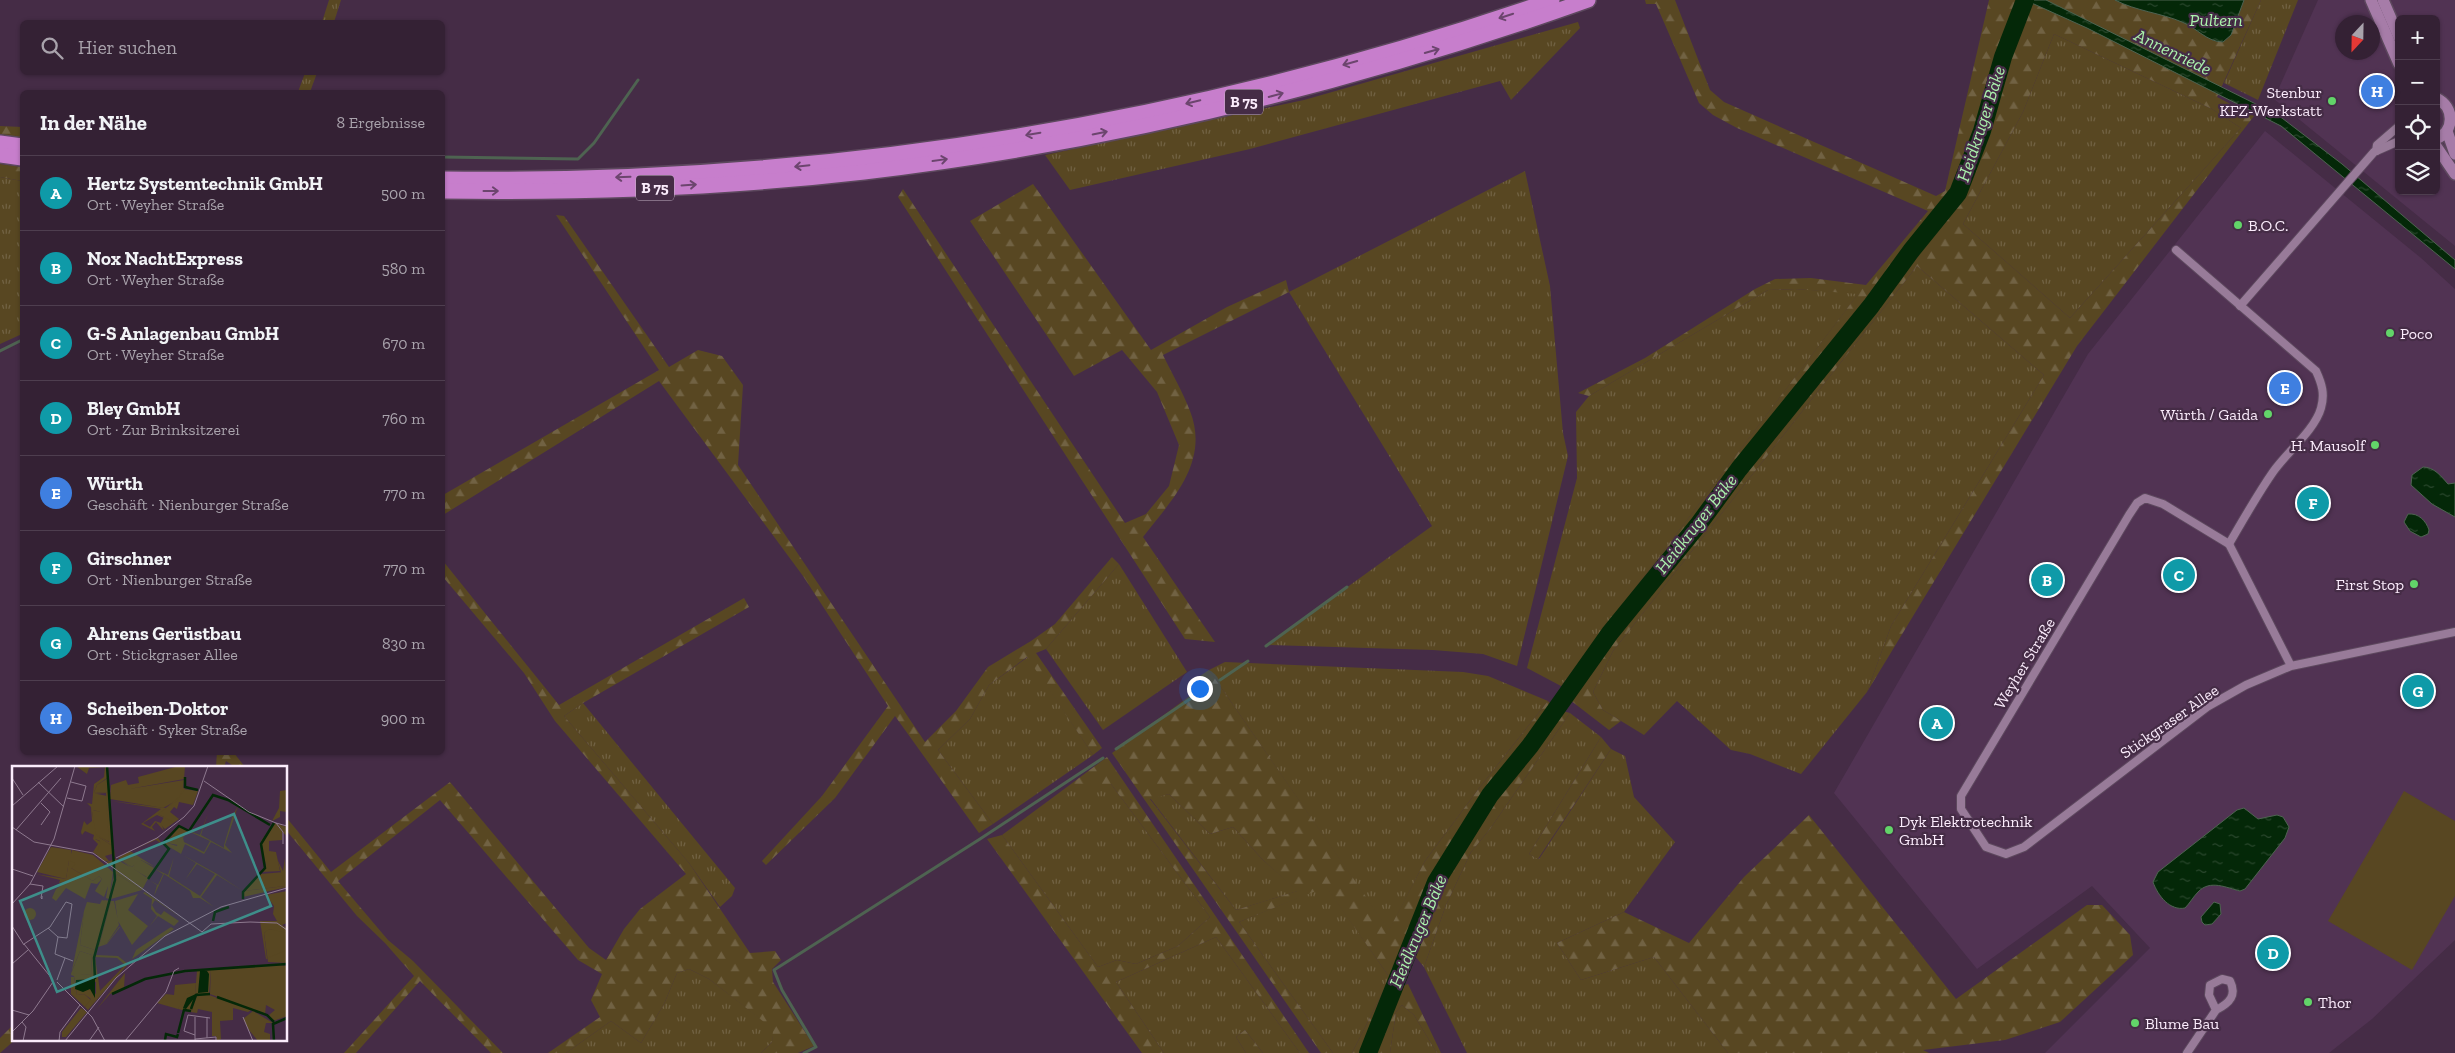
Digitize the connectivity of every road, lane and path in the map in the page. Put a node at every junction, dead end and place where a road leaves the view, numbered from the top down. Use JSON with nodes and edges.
{"nodes":[{"id":1,"x":1552,"y":0,"type":"edge"},
{"id":2,"x":1588,"y":0,"type":"edge"},
{"id":3,"x":2371,"y":0,"type":"edge"},
{"id":4,"x":2383,"y":0,"type":"edge"},
{"id":5,"x":2395,"y":28,"type":"edge"},
{"id":6,"x":2397,"y":60,"type":"edge"},
{"id":7,"x":2451,"y":104,"type":"edge"},
{"id":8,"x":2453,"y":116,"type":"edge"},
{"id":9,"x":2395,"y":129,"type":"edge"},
{"id":10,"x":2447,"y":132,"type":"junction"},
{"id":11,"x":2440,"y":137,"type":"edge"},
{"id":12,"x":0,"y":143,"type":"edge"},
{"id":13,"x":2395,"y":143,"type":"edge"},
{"id":14,"x":20,"y":146,"type":"edge"},
{"id":15,"x":2439,"y":150,"type":"edge"},
{"id":16,"x":2376,"y":151,"type":"junction"},
{"id":17,"x":2455,"y":154,"type":"edge"},
{"id":18,"x":0,"y":155,"type":"edge"},
{"id":19,"x":20,"y":158,"type":"edge"},
{"id":20,"x":2455,"y":174,"type":"edge"},
{"id":21,"x":445,"y":179,"type":"edge"},
{"id":22,"x":445,"y":191,"type":"edge"},
{"id":23,"x":2176,"y":250,"type":"dead end"},
{"id":24,"x":2240,"y":306,"type":"junction"},
{"id":25,"x":2228,"y":544,"type":"junction"},
{"id":26,"x":2455,"y":632,"type":"edge"},
{"id":27,"x":2291,"y":666,"type":"junction"},
{"id":28,"x":2006,"y":854,"type":"joint"},
{"id":29,"x":2216,"y":1010,"type":"dead end"},
{"id":30,"x":2187,"y":1053,"type":"edge"}],
"edges":[{"from":1,"to":21,"type":"highway","number":"B 75","one_way":true},
{"from":22,"to":2,"type":"highway","number":"B 75","one_way":true},
{"from":3,"to":6,"type":"main road"},
{"from":4,"to":5,"type":"main road"},
{"from":7,"to":8,"type":"main road"},
{"from":8,"to":10,"type":"main road"},
{"from":9,"to":16,"type":"street"},
{"from":10,"to":11,"type":"main road"},
{"from":10,"to":17,"type":"main road"},
{"from":12,"to":14,"type":"highway"},
{"from":13,"to":16,"type":"street"},
{"from":15,"to":20,"type":"main road"},
{"from":16,"to":24,"type":"street"},
{"from":18,"to":19,"type":"highway"},
{"from":23,"to":24,"type":"street"},
{"from":24,"to":25,"type":"street"},
{"from":25,"to":27,"type":"street"},
{"from":25,"to":28,"type":"street","name":"Weyher Straße"},
{"from":26,"to":27,"type":"street","name":"Stickgraser Allee"},
{"from":27,"to":28,"type":"street","name":"Stickgraser Allee"},
{"from":29,"to":30,"type":"street"}]}
